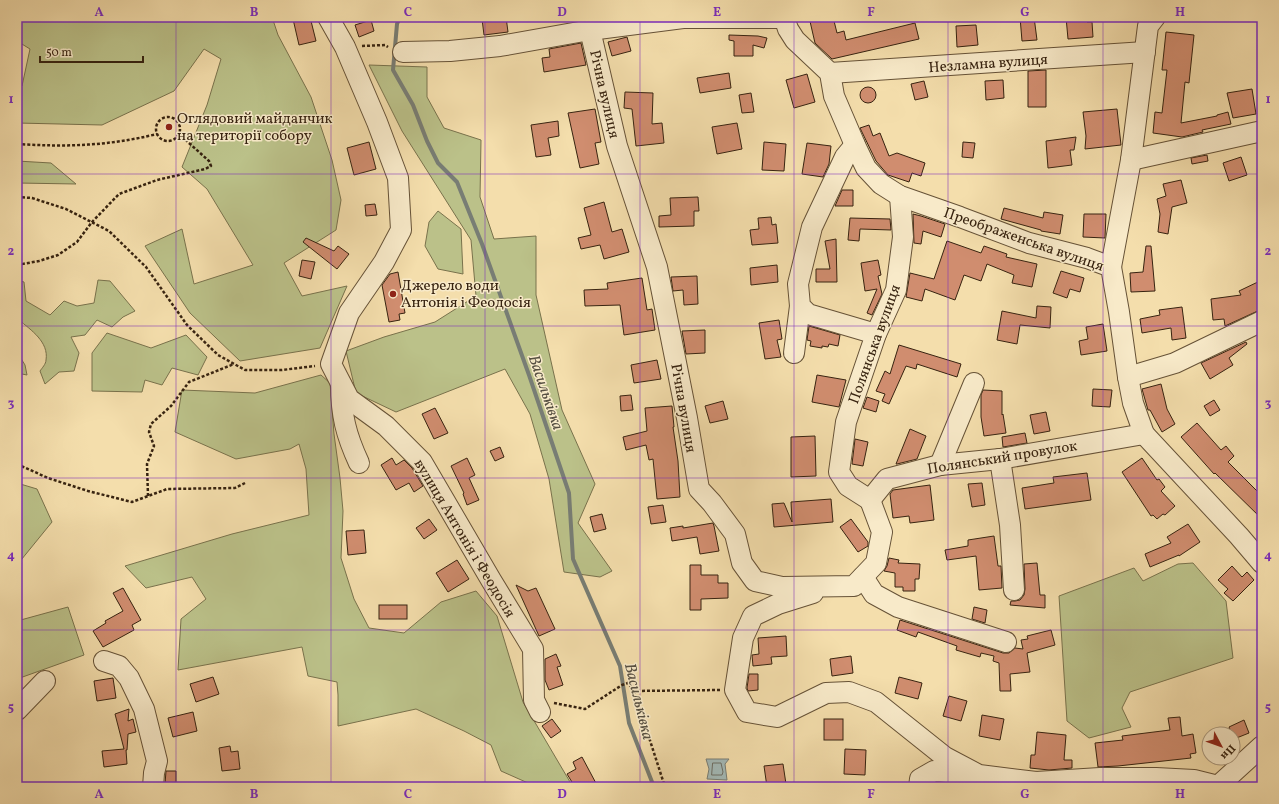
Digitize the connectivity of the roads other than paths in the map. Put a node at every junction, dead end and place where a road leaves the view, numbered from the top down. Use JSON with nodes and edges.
{"nodes":[{"id":1,"x":328,"y":17,"type":"edge"},
{"id":2,"x":784,"y":17,"type":"edge"},
{"id":3,"x":1155,"y":17,"type":"edge"},
{"id":4,"x":590,"y":30,"type":"junction"},
{"id":5,"x":394,"y":49,"type":"road end"},
{"id":6,"x":1145,"y":52,"type":"junction"},
{"id":7,"x":830,"y":73,"type":"junction"},
{"id":8,"x":1262,"y":131,"type":"edge"},
{"id":9,"x":855,"y":145,"type":"junction"},
{"id":10,"x":1131,"y":160,"type":"junction"},
{"id":11,"x":900,"y":196,"type":"junction"},
{"id":12,"x":1111,"y":267,"type":"junction"},
{"id":13,"x":800,"y":306,"type":"junction"},
{"id":14,"x":1262,"y":321,"type":"edge"},
{"id":15,"x":876,"y":334,"type":"junction"},
{"id":16,"x":794,"y":353,"type":"dead end"},
{"id":17,"x":1128,"y":377,"type":"junction"},
{"id":18,"x":974,"y":383,"type":"dead end"},
{"id":19,"x":341,"y":384,"type":"junction"},
{"id":20,"x":1144,"y":434,"type":"junction"},
{"id":21,"x":1000,"y":459,"type":"junction"},
{"id":22,"x":359,"y":463,"type":"dead end"},
{"id":23,"x":940,"y":464,"type":"junction"},
{"id":24,"x":870,"y":500,"type":"junction"},
{"id":25,"x":1262,"y":563,"type":"edge"},
{"id":26,"x":863,"y":577,"type":"junction"},
{"id":27,"x":834,"y":586,"type":"junction"},
{"id":28,"x":1014,"y":590,"type":"dead end"},
{"id":29,"x":1006,"y":642,"type":"dead end"},
{"id":30,"x":104,"y":661,"type":"dead end"},
{"id":31,"x":45,"y":681,"type":"dead end"},
{"id":32,"x":537,"y":706,"type":"road end"},
{"id":33,"x":17,"y":710,"type":"edge"},
{"id":34,"x":1262,"y":746,"type":"edge"},
{"id":35,"x":979,"y":775,"type":"junction"},
{"id":36,"x":153,"y":787,"type":"edge"},
{"id":37,"x":919,"y":787,"type":"edge"},
{"id":38,"x":1218,"y":787,"type":"edge"}],
"edges":[{"from":1,"to":19,"type":"street","name":"вулиця Антонія і Феодосія"},
{"from":2,"to":4,"type":"street"},
{"from":2,"to":7,"type":"street"},
{"from":3,"to":6,"type":"street"},
{"from":4,"to":5,"type":"street"},
{"from":4,"to":27,"type":"street","name":"Річна вулиця"},
{"from":6,"to":7,"type":"street","name":"Незламна вулиця"},
{"from":6,"to":10,"type":"street"},
{"from":7,"to":9,"type":"street","name":"Преображенська вулиця"},
{"from":8,"to":10,"type":"street"},
{"from":9,"to":11,"type":"street","name":"Преображенська вулиця"},
{"from":9,"to":13,"type":"street"},
{"from":10,"to":12,"type":"street"},
{"from":11,"to":12,"type":"street","name":"Преображенська вулиця"},
{"from":11,"to":15,"type":"street","name":"Полянська вулиця"},
{"from":12,"to":17,"type":"street","name":"Преображенська вулиця"},
{"from":13,"to":15,"type":"street"},
{"from":13,"to":16,"type":"street"},
{"from":14,"to":17,"type":"street"},
{"from":15,"to":24,"type":"street","name":"Полянська вулиця"},
{"from":17,"to":20,"type":"street","name":"Преображенська вулиця"},
{"from":18,"to":23,"type":"street"},
{"from":19,"to":22,"type":"street"},
{"from":19,"to":32,"type":"street","name":"вулиця Антонія і Феодосія"},
{"from":20,"to":21,"type":"street","name":"Полянський провулок"},
{"from":20,"to":25,"type":"street","name":"Преображенська вулиця"},
{"from":21,"to":23,"type":"street","name":"Полянський провулок"},
{"from":21,"to":28,"type":"street"},
{"from":23,"to":24,"type":"street","name":"Полянський провулок"},
{"from":24,"to":26,"type":"street","name":"Річна вулиця"},
{"from":26,"to":27,"type":"street","name":"Річна вулиця"},
{"from":26,"to":29,"type":"street"},
{"from":27,"to":35,"type":"street"},
{"from":30,"to":36,"type":"street"},
{"from":31,"to":33,"type":"street"},
{"from":34,"to":38,"type":"street"},
{"from":35,"to":37,"type":"street"},
{"from":35,"to":38,"type":"street"}]}
